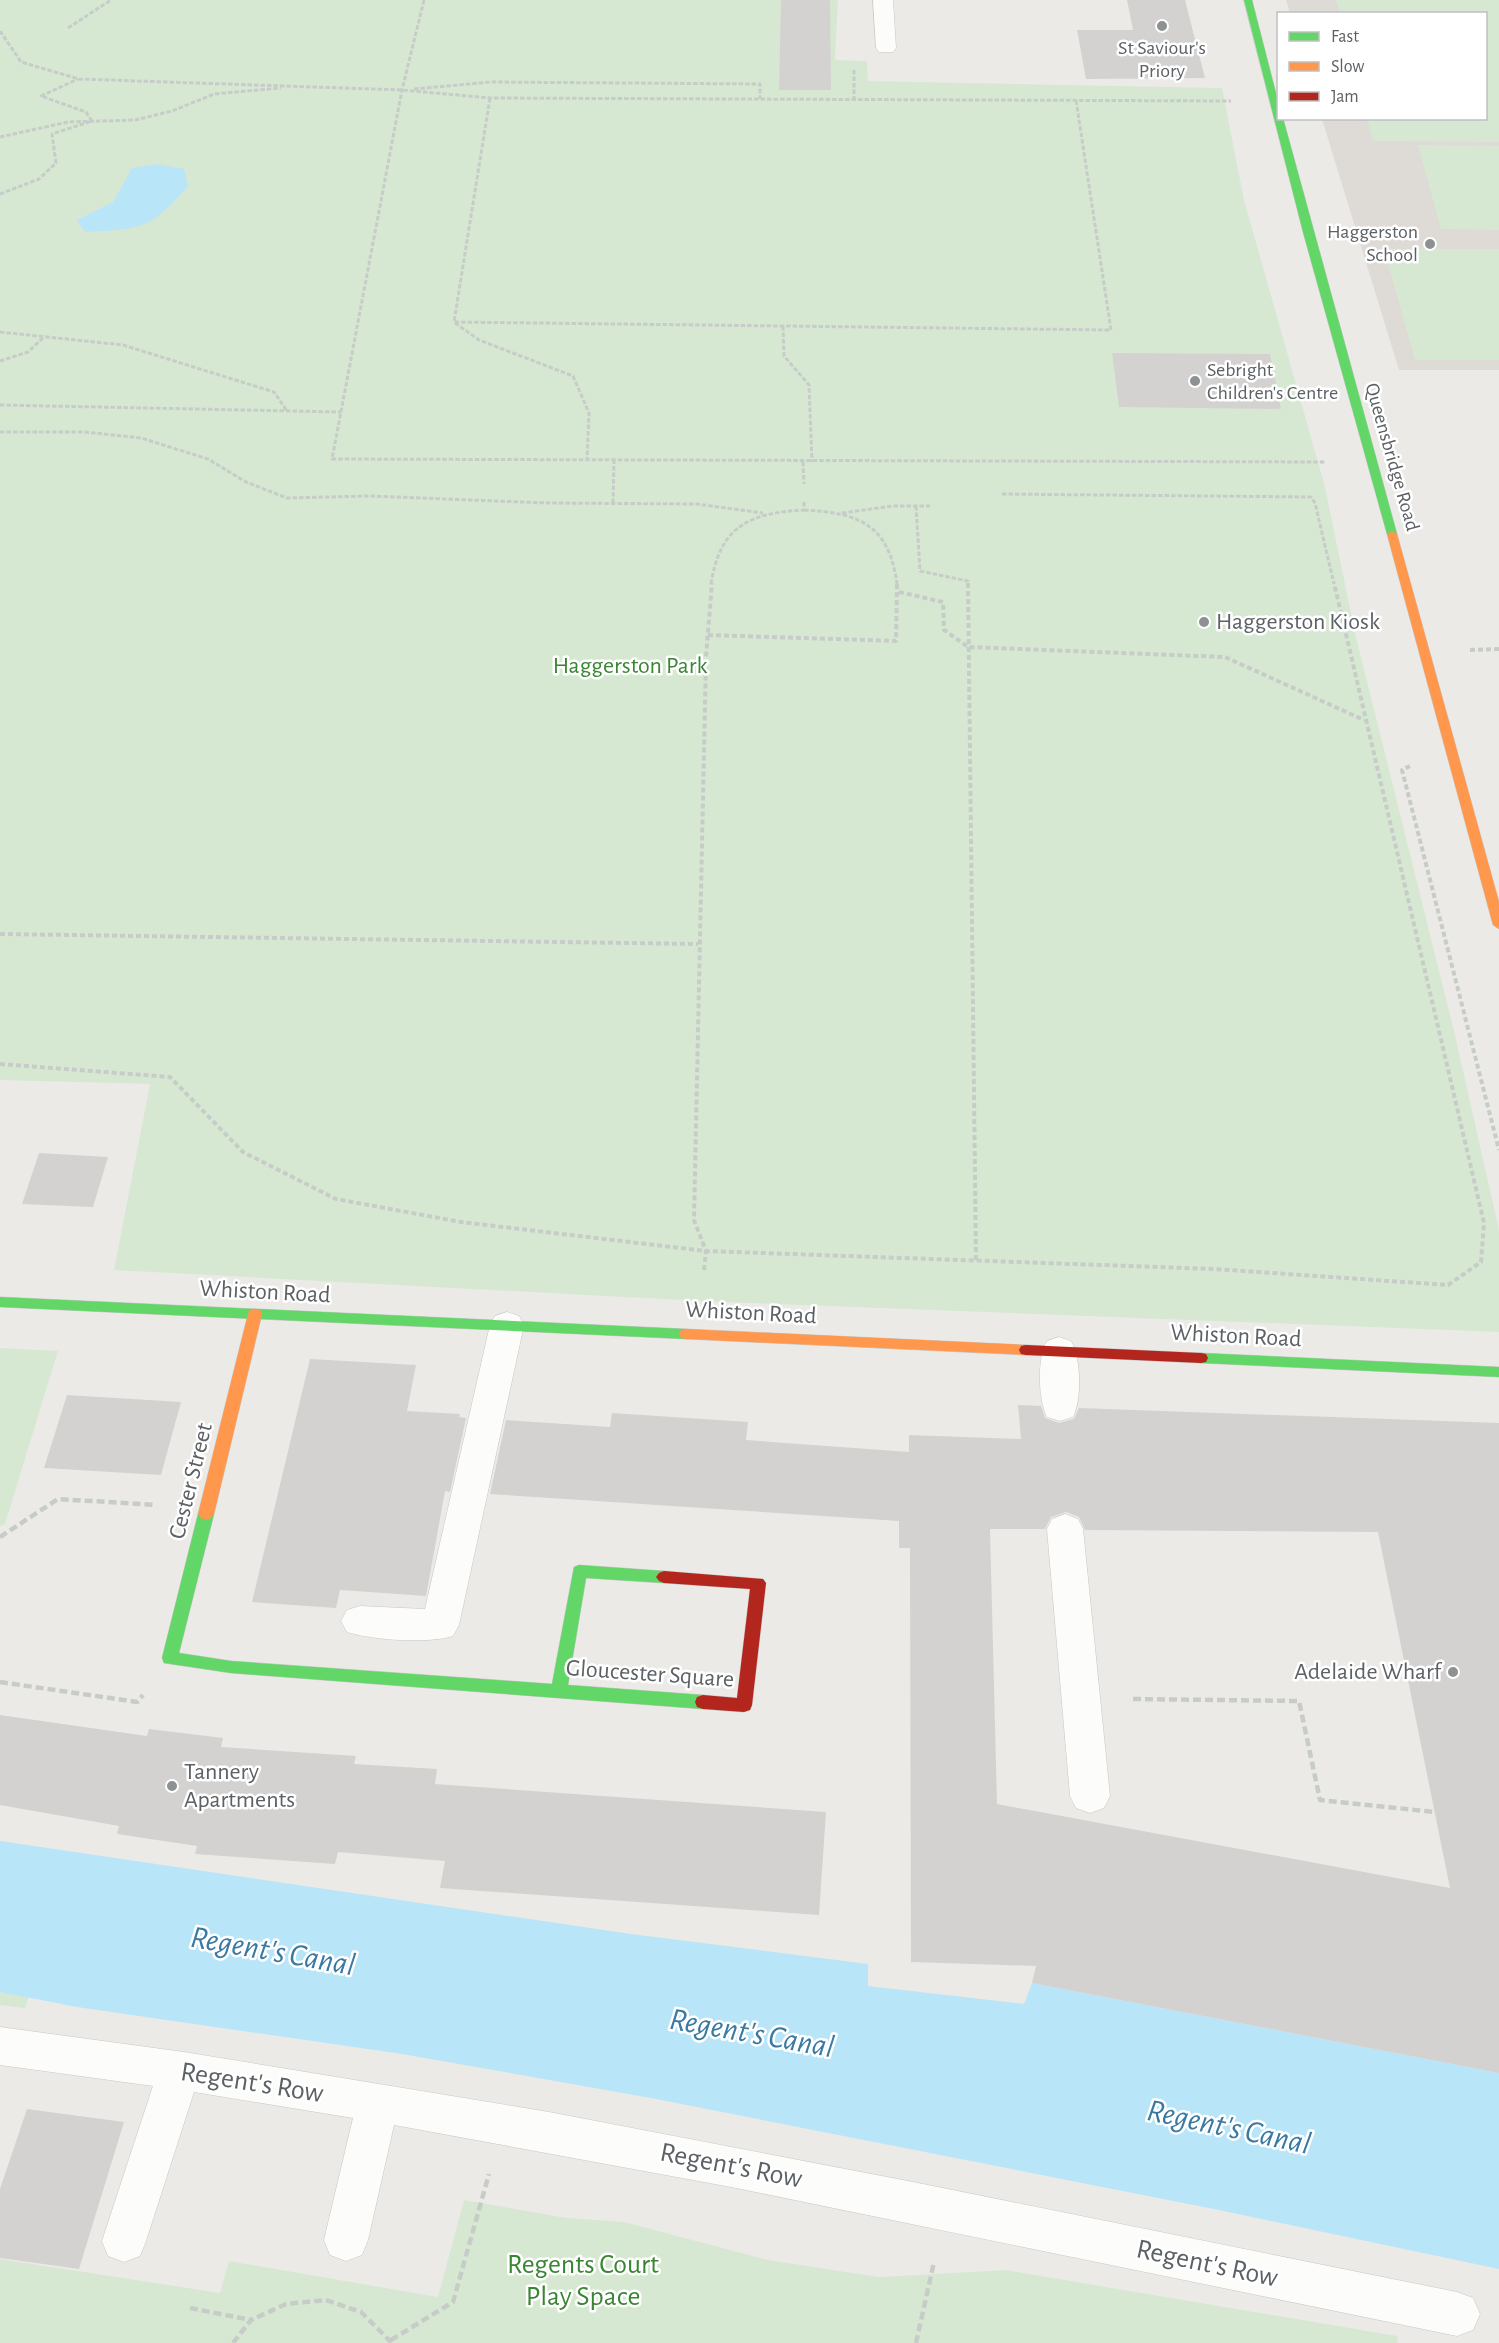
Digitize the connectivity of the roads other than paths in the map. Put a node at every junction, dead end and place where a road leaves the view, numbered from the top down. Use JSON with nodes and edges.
{"nodes":[{"id":1,"x":883,"y":0,"type":"edge"},
{"id":2,"x":1248,"y":0,"type":"edge"},
{"id":3,"x":886,"y":48,"type":"dead end"},
{"id":4,"x":1277,"y":116,"type":"edge"},
{"id":5,"x":1278,"y":120,"type":"edge"},
{"id":6,"x":1498,"y":918,"type":"edge"},
{"id":7,"x":0,"y":1302,"type":"edge"},
{"id":8,"x":255,"y":1314,"type":"junction"},
{"id":9,"x":507,"y":1325,"type":"junction"},
{"id":10,"x":1059,"y":1350,"type":"junction"},
{"id":11,"x":1499,"y":1371,"type":"edge"},
{"id":12,"x":1060,"y":1407,"type":"dead end"},
{"id":13,"x":1065,"y":1529,"type":"dead end"},
{"id":14,"x":360,"y":1621,"type":"dead end"},
{"id":15,"x":170,"y":1658,"type":"joint"},
{"id":16,"x":559,"y":1691,"type":"dead end"},
{"id":17,"x":1090,"y":1796,"type":"dead end"},
{"id":18,"x":0,"y":2046,"type":"edge"},
{"id":19,"x":179,"y":2071,"type":"junction"},
{"id":20,"x":378,"y":2102,"type":"junction"},
{"id":21,"x":346,"y":2240,"type":"dead end"},
{"id":22,"x":124,"y":2241,"type":"dead end"},
{"id":23,"x":1457,"y":2314,"type":"dead end"}],
"edges":[{"from":1,"to":3,"type":"street"},
{"from":2,"to":4,"type":"street","name":"Queensbridge Road"},
{"from":5,"to":6,"type":"street","name":"Queensbridge Road"},
{"from":7,"to":8,"type":"street","name":"Whiston Road"},
{"from":8,"to":9,"type":"street","name":"Whiston Road"},
{"from":8,"to":15,"type":"street","name":"Cester Street"},
{"from":9,"to":10,"type":"street","name":"Whiston Road"},
{"from":9,"to":14,"type":"street"},
{"from":10,"to":11,"type":"street","name":"Whiston Road"},
{"from":10,"to":12,"type":"street"},
{"from":13,"to":17,"type":"street"},
{"from":15,"to":16,"type":"street","name":"Gloucester Square"},
{"from":18,"to":19,"type":"street","name":"Regent's Row"},
{"from":19,"to":20,"type":"street","name":"Regent's Row"},
{"from":19,"to":22,"type":"street"},
{"from":20,"to":21,"type":"street"},
{"from":20,"to":23,"type":"street","name":"Regent's Row"}]}
